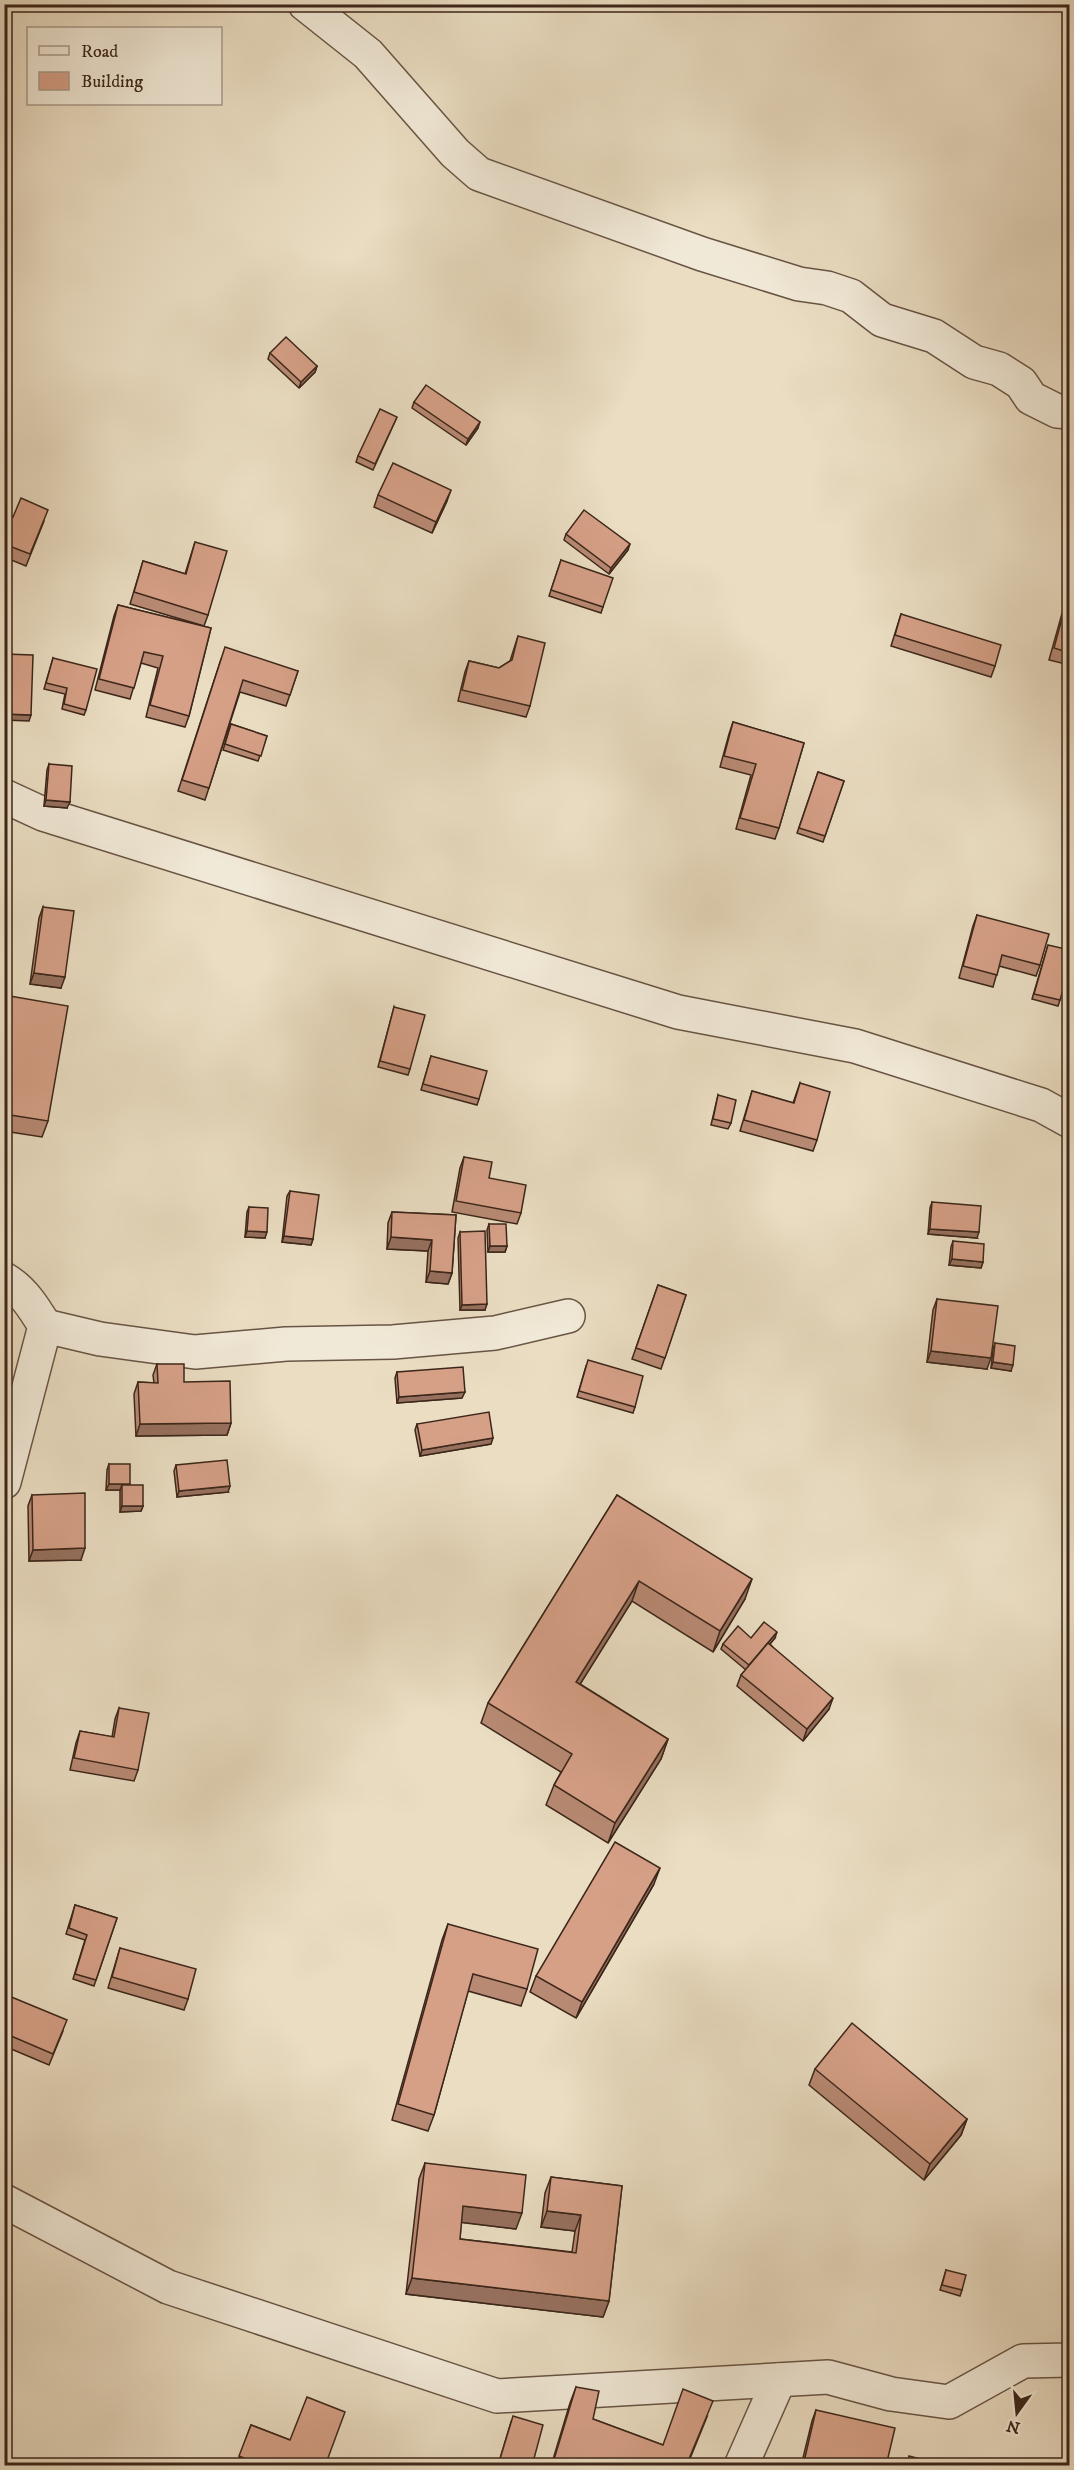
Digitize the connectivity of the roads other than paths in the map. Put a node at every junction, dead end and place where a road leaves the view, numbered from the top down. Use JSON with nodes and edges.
{"nodes":[{"id":1,"x":305,"y":4,"type":"edge"},
{"id":2,"x":1070,"y":411,"type":"edge"},
{"id":3,"x":4,"y":796,"type":"edge"},
{"id":4,"x":1070,"y":1121,"type":"edge"},
{"id":5,"x":4,"y":1279,"type":"edge"},
{"id":6,"x":568,"y":1316,"type":"dead end"},
{"id":7,"x":45,"y":1326,"type":"junction"},
{"id":8,"x":4,"y":1482,"type":"edge"},
{"id":9,"x":4,"y":2201,"type":"edge"},
{"id":10,"x":1070,"y":2360,"type":"edge"},
{"id":11,"x":779,"y":2380,"type":"junction"},
{"id":12,"x":741,"y":2466,"type":"edge"}],
"edges":[{"from":1,"to":2,"type":"street"},
{"from":3,"to":4,"type":"street"},
{"from":5,"to":7,"type":"street"},
{"from":6,"to":7,"type":"street"},
{"from":7,"to":8,"type":"street"},
{"from":9,"to":11,"type":"street"},
{"from":10,"to":11,"type":"street"},
{"from":11,"to":12,"type":"street"}]}
